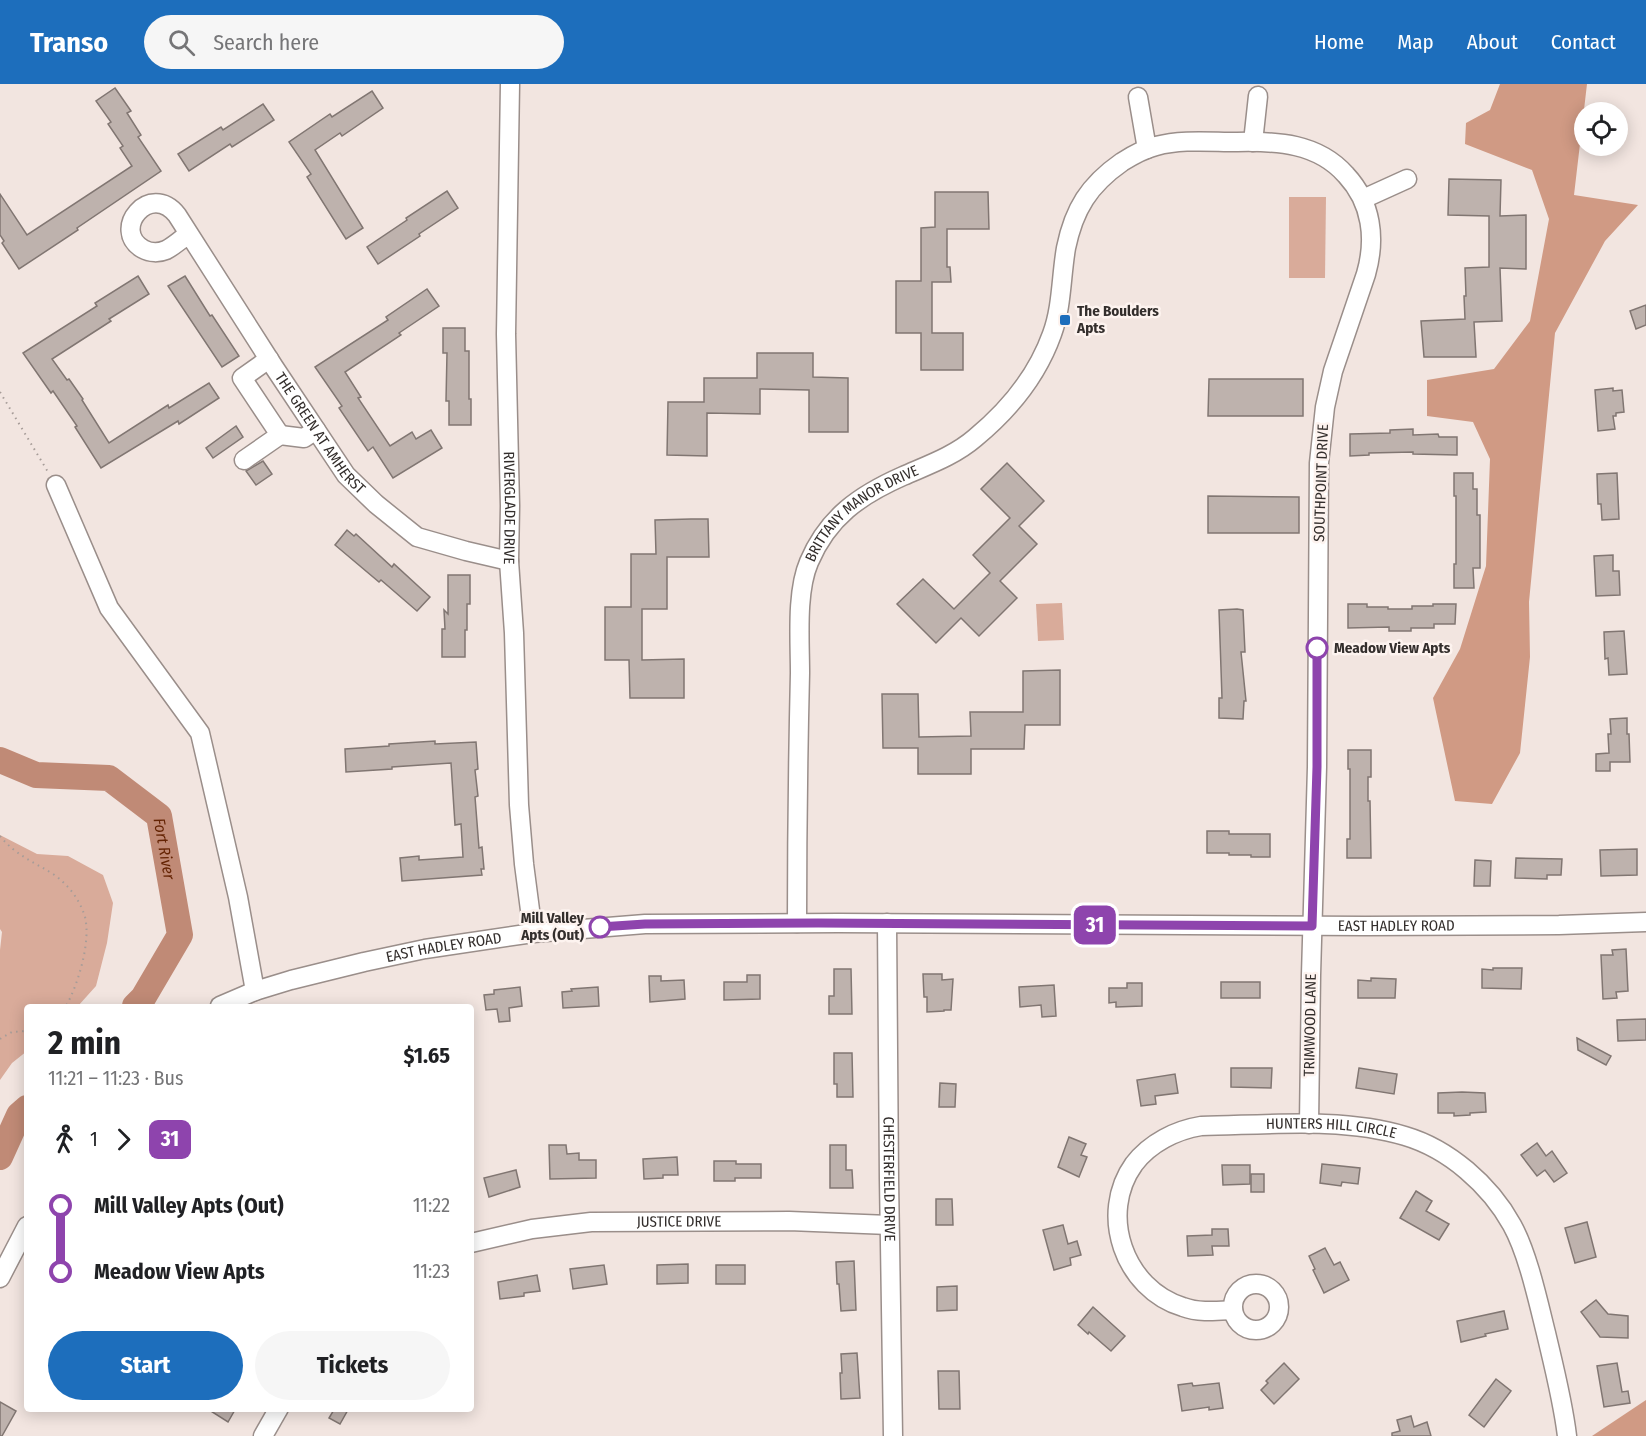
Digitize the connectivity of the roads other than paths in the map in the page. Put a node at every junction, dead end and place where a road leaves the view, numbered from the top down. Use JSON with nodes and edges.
{"nodes":[{"id":1,"x":510,"y":84,"type":"edge"},
{"id":2,"x":1258,"y":96,"type":"dead end"},
{"id":3,"x":1138,"y":97,"type":"dead end"},
{"id":4,"x":1253,"y":142,"type":"junction"},
{"id":5,"x":1147,"y":149,"type":"junction"},
{"id":6,"x":1407,"y":178,"type":"dead end"},
{"id":7,"x":1100,"y":179,"type":"joint"},
{"id":8,"x":1363,"y":199,"type":"junction"},
{"id":9,"x":189,"y":234,"type":"dead end"},
{"id":10,"x":269,"y":359,"type":"junction"},
{"id":11,"x":316,"y":430,"type":"junction"},
{"id":12,"x":280,"y":435,"type":"junction"},
{"id":13,"x":244,"y":460,"type":"dead end"},
{"id":14,"x":56,"y":485,"type":"road end"},
{"id":15,"x":509,"y":561,"type":"junction"},
{"id":16,"x":1646,"y":922,"type":"edge"},
{"id":17,"x":797,"y":923,"type":"junction"},
{"id":18,"x":886,"y":923,"type":"junction"},
{"id":19,"x":1312,"y":926,"type":"junction"},
{"id":20,"x":533,"y":933,"type":"junction"},
{"id":21,"x":255,"y":992,"type":"junction"},
{"id":22,"x":225,"y":1004,"type":"edge"},
{"id":23,"x":1309,"y":1124,"type":"junction"},
{"id":24,"x":889,"y":1225,"type":"junction"},
{"id":25,"x":24,"y":1232,"type":"edge"},
{"id":26,"x":474,"y":1242,"type":"edge"},
{"id":27,"x":0,"y":1278,"type":"edge"},
{"id":28,"x":1233,"y":1310,"type":"dead end"},
{"id":29,"x":277,"y":1412,"type":"edge"},
{"id":30,"x":264,"y":1436,"type":"edge"},
{"id":31,"x":893,"y":1436,"type":"edge"},
{"id":32,"x":1567,"y":1436,"type":"edge"}],
"edges":[{"from":1,"to":15,"type":"street","name":"RIVERGLADE DRIVE"},
{"from":2,"to":4,"type":"street"},
{"from":3,"to":5,"type":"street"},
{"from":4,"to":5,"type":"street","name":"SOUTHPOINT DRIVE"},
{"from":4,"to":8,"type":"street","name":"SOUTHPOINT DRIVE"},
{"from":5,"to":7,"type":"street","name":"SOUTHPOINT DRIVE"},
{"from":6,"to":8,"type":"street"},
{"from":7,"to":17,"type":"street","name":"BRITTANY MANOR DRIVE"},
{"from":8,"to":19,"type":"street","name":"SOUTHPOINT DRIVE"},
{"from":9,"to":10,"type":"street","name":"THE GREEN AT AMHERST"},
{"from":10,"to":11,"type":"street","name":"THE GREEN AT AMHERST"},
{"from":10,"to":12,"type":"street"},
{"from":11,"to":12,"type":"street"},
{"from":11,"to":15,"type":"street","name":"THE GREEN AT AMHERST"},
{"from":12,"to":13,"type":"street"},
{"from":14,"to":21,"type":"street"},
{"from":15,"to":20,"type":"street","name":"RIVERGLADE DRIVE"},
{"from":16,"to":19,"type":"street","name":"EAST HADLEY ROAD"},
{"from":17,"to":18,"type":"street","name":"EAST HADLEY ROAD"},
{"from":17,"to":20,"type":"street","name":"EAST HADLEY ROAD"},
{"from":18,"to":19,"type":"street","name":"EAST HADLEY ROAD"},
{"from":18,"to":24,"type":"street","name":"CHESTERFIELD DRIVE"},
{"from":19,"to":23,"type":"street","name":"TRIMWOOD LANE"},
{"from":20,"to":21,"type":"street","name":"EAST HADLEY ROAD"},
{"from":21,"to":22,"type":"street","name":"EAST HADLEY ROAD"},
{"from":23,"to":28,"type":"street","name":"HUNTERS HILL CIRCLE"},
{"from":23,"to":32,"type":"street","name":"HUNTERS HILL CIRCLE"},
{"from":24,"to":26,"type":"street","name":"JUSTICE DRIVE"},
{"from":24,"to":31,"type":"street","name":"CHESTERFIELD DRIVE"},
{"from":25,"to":27,"type":"street"},
{"from":29,"to":30,"type":"street"}]}
